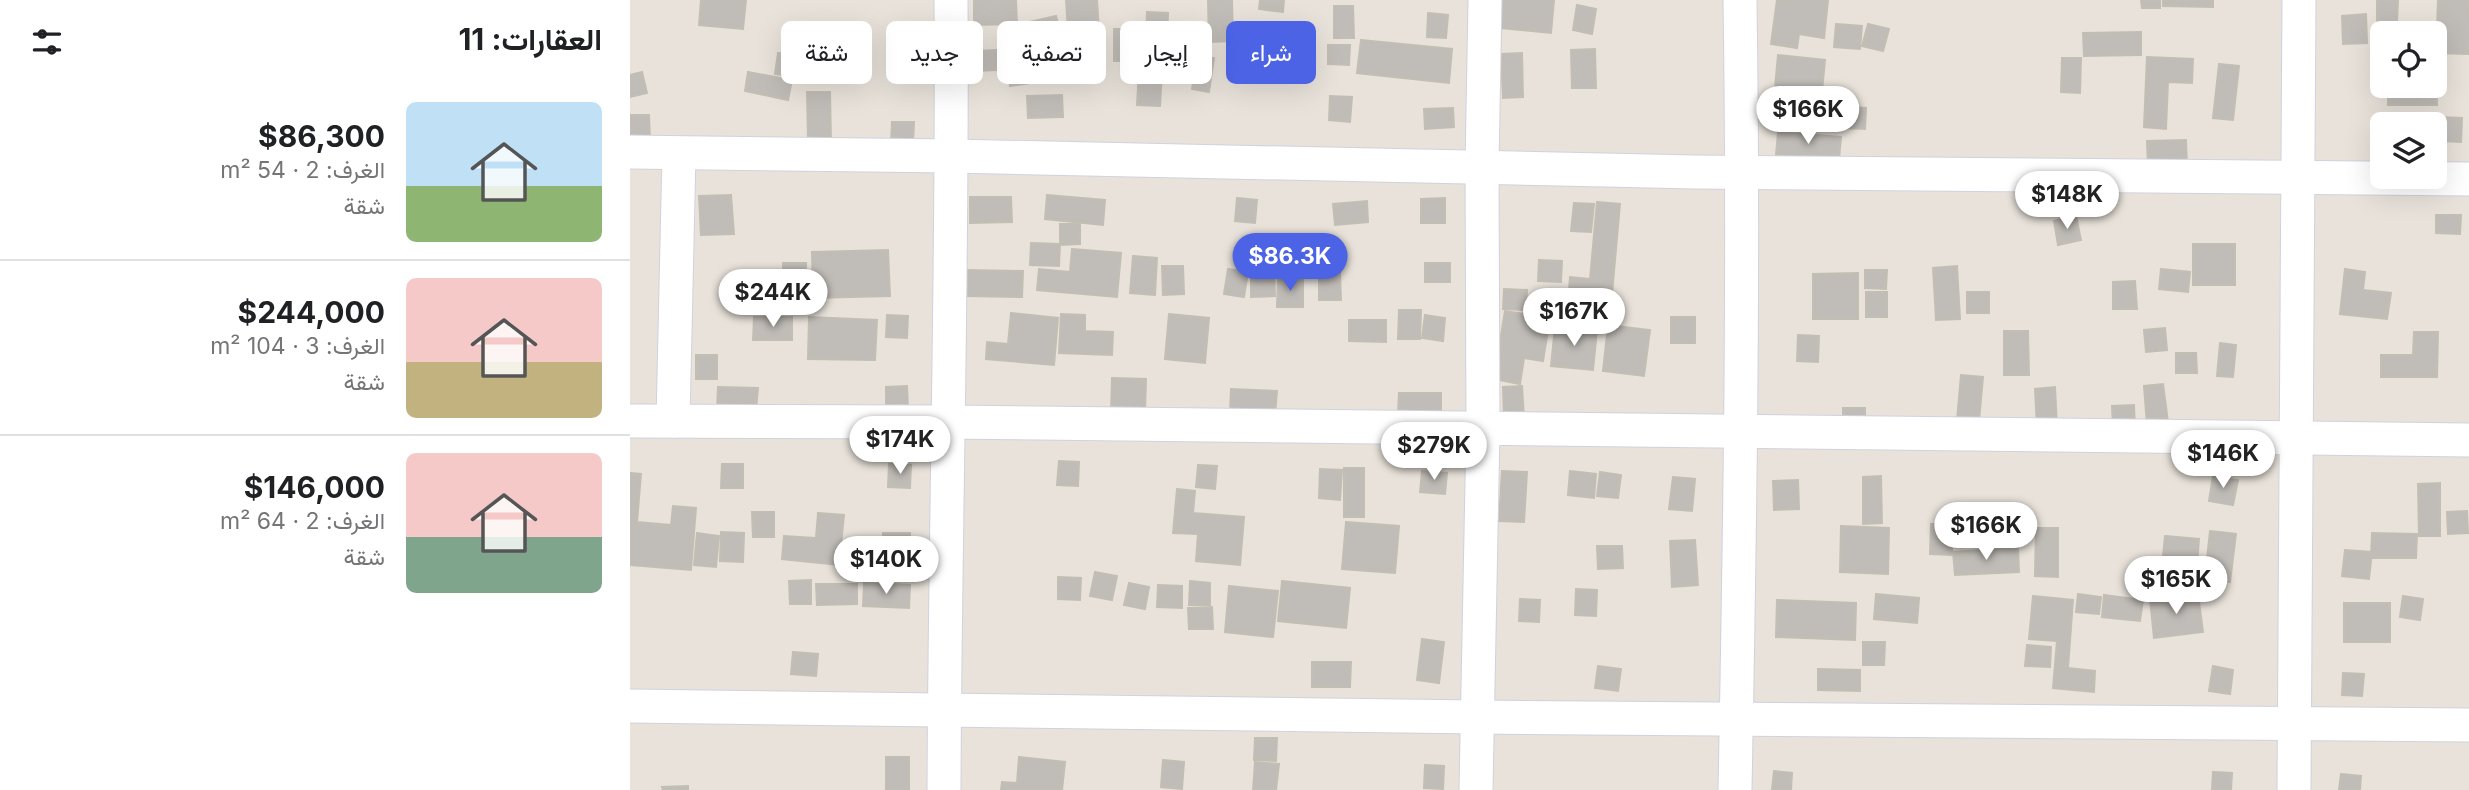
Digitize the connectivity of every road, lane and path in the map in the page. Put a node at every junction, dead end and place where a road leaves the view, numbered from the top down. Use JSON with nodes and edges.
{"nodes":[{"id":1,"x":951,"y":0,"type":"edge"},
{"id":2,"x":1485,"y":0,"type":"edge"},
{"id":3,"x":1740,"y":0,"type":"edge"},
{"id":4,"x":2299,"y":0,"type":"edge"},
{"id":5,"x":630,"y":152,"type":"edge"},
{"id":6,"x":679,"y":154,"type":"junction"},
{"id":7,"x":952,"y":156,"type":"junction"},
{"id":8,"x":1482,"y":166,"type":"junction"},
{"id":9,"x":1742,"y":172,"type":"junction"},
{"id":10,"x":2298,"y":178,"type":"junction"},
{"id":11,"x":2469,"y":179,"type":"edge"},
{"id":12,"x":630,"y":421,"type":"edge"},
{"id":13,"x":673,"y":421,"type":"junction"},
{"id":14,"x":947,"y":422,"type":"junction"},
{"id":15,"x":1483,"y":430,"type":"junction"},
{"id":16,"x":1741,"y":431,"type":"junction"},
{"id":17,"x":2295,"y":438,"type":"junction"},
{"id":18,"x":2469,"y":440,"type":"edge"},
{"id":19,"x":630,"y":706,"type":"edge"},
{"id":20,"x":945,"y":709,"type":"junction"},
{"id":21,"x":1478,"y":716,"type":"junction"},
{"id":22,"x":1737,"y":719,"type":"junction"},
{"id":23,"x":2293,"y":724,"type":"junction"},
{"id":24,"x":2469,"y":725,"type":"edge"},
{"id":25,"x":944,"y":790,"type":"edge"},
{"id":26,"x":1476,"y":790,"type":"edge"},
{"id":27,"x":1735,"y":790,"type":"edge"},
{"id":28,"x":2294,"y":790,"type":"edge"}],
"edges":[{"from":1,"to":7,"type":"street"},
{"from":2,"to":8,"type":"street"},
{"from":3,"to":9,"type":"street"},
{"from":4,"to":10,"type":"street"},
{"from":5,"to":6,"type":"street"},
{"from":6,"to":7,"type":"street"},
{"from":6,"to":13,"type":"street"},
{"from":7,"to":8,"type":"street"},
{"from":7,"to":14,"type":"street"},
{"from":8,"to":9,"type":"street"},
{"from":8,"to":15,"type":"street"},
{"from":9,"to":10,"type":"street"},
{"from":9,"to":16,"type":"street"},
{"from":10,"to":11,"type":"street"},
{"from":10,"to":17,"type":"street"},
{"from":12,"to":13,"type":"street"},
{"from":13,"to":14,"type":"street"},
{"from":14,"to":15,"type":"street"},
{"from":14,"to":20,"type":"street"},
{"from":15,"to":16,"type":"street"},
{"from":15,"to":21,"type":"street"},
{"from":16,"to":17,"type":"street"},
{"from":16,"to":22,"type":"street"},
{"from":17,"to":18,"type":"street"},
{"from":17,"to":23,"type":"street"},
{"from":19,"to":20,"type":"street"},
{"from":20,"to":21,"type":"street"},
{"from":20,"to":25,"type":"street"},
{"from":21,"to":22,"type":"street"},
{"from":21,"to":26,"type":"street"},
{"from":22,"to":23,"type":"street"},
{"from":22,"to":27,"type":"street"},
{"from":23,"to":24,"type":"street"},
{"from":23,"to":28,"type":"street"}]}
